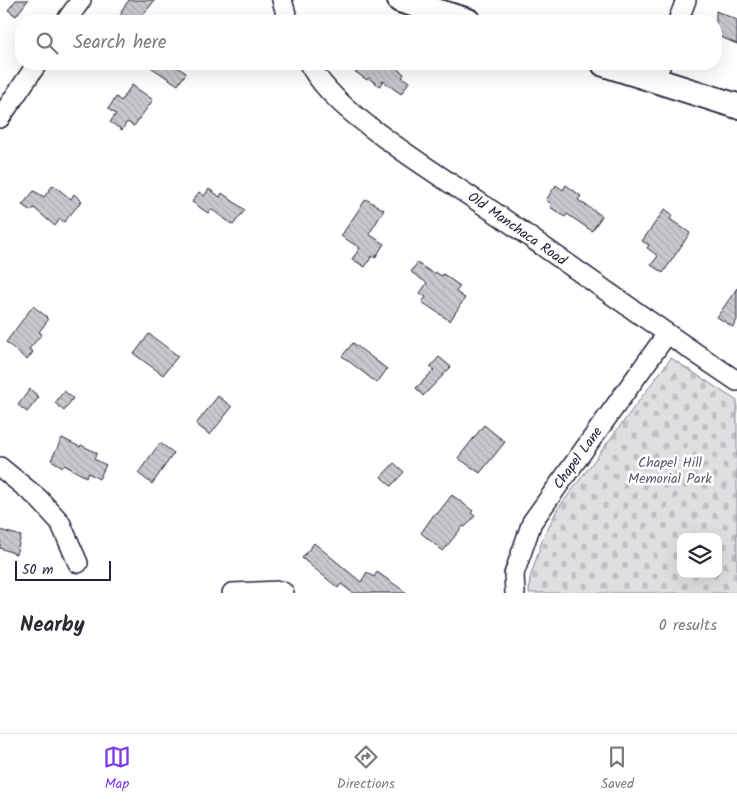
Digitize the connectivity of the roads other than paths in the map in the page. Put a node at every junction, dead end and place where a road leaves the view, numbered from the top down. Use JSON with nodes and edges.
{"nodes":[{"id":1,"x":81,"y":0,"type":"edge"},
{"id":2,"x":282,"y":0,"type":"edge"},
{"id":3,"x":400,"y":0,"type":"edge"},
{"id":4,"x":686,"y":0,"type":"edge"},
{"id":5,"x":70,"y":15,"type":"edge"},
{"id":6,"x":286,"y":15,"type":"edge"},
{"id":7,"x":449,"y":15,"type":"edge"},
{"id":8,"x":680,"y":15,"type":"edge"},
{"id":9,"x":33,"y":70,"type":"edge"},
{"id":10,"x":312,"y":70,"type":"edge"},
{"id":11,"x":644,"y":70,"type":"edge"},
{"id":12,"x":657,"y":72,"type":"edge"},
{"id":13,"x":737,"y":106,"type":"edge"},
{"id":14,"x":0,"y":118,"type":"edge"},
{"id":15,"x":667,"y":334,"type":"junction"},
{"id":16,"x":737,"y":381,"type":"edge"},
{"id":17,"x":0,"y":467,"type":"edge"},
{"id":18,"x":78,"y":563,"type":"dead end"},
{"id":19,"x":232,"y":593,"type":"edge"},
{"id":20,"x":284,"y":593,"type":"edge"},
{"id":21,"x":515,"y":593,"type":"edge"}],
"edges":[{"from":1,"to":5,"type":"street"},
{"from":2,"to":6,"type":"street"},
{"from":3,"to":7,"type":"main road"},
{"from":4,"to":8,"type":"street"},
{"from":9,"to":14,"type":"street"},
{"from":10,"to":15,"type":"street","name":"Old Manchaca Road"},
{"from":11,"to":12,"type":"main road"},
{"from":12,"to":13,"type":"main road"},
{"from":15,"to":16,"type":"street","name":"Old Manchaca Road"},
{"from":15,"to":21,"type":"street","name":"Chapel Lane"},
{"from":17,"to":18,"type":"street"},
{"from":19,"to":20,"type":"street"}]}
